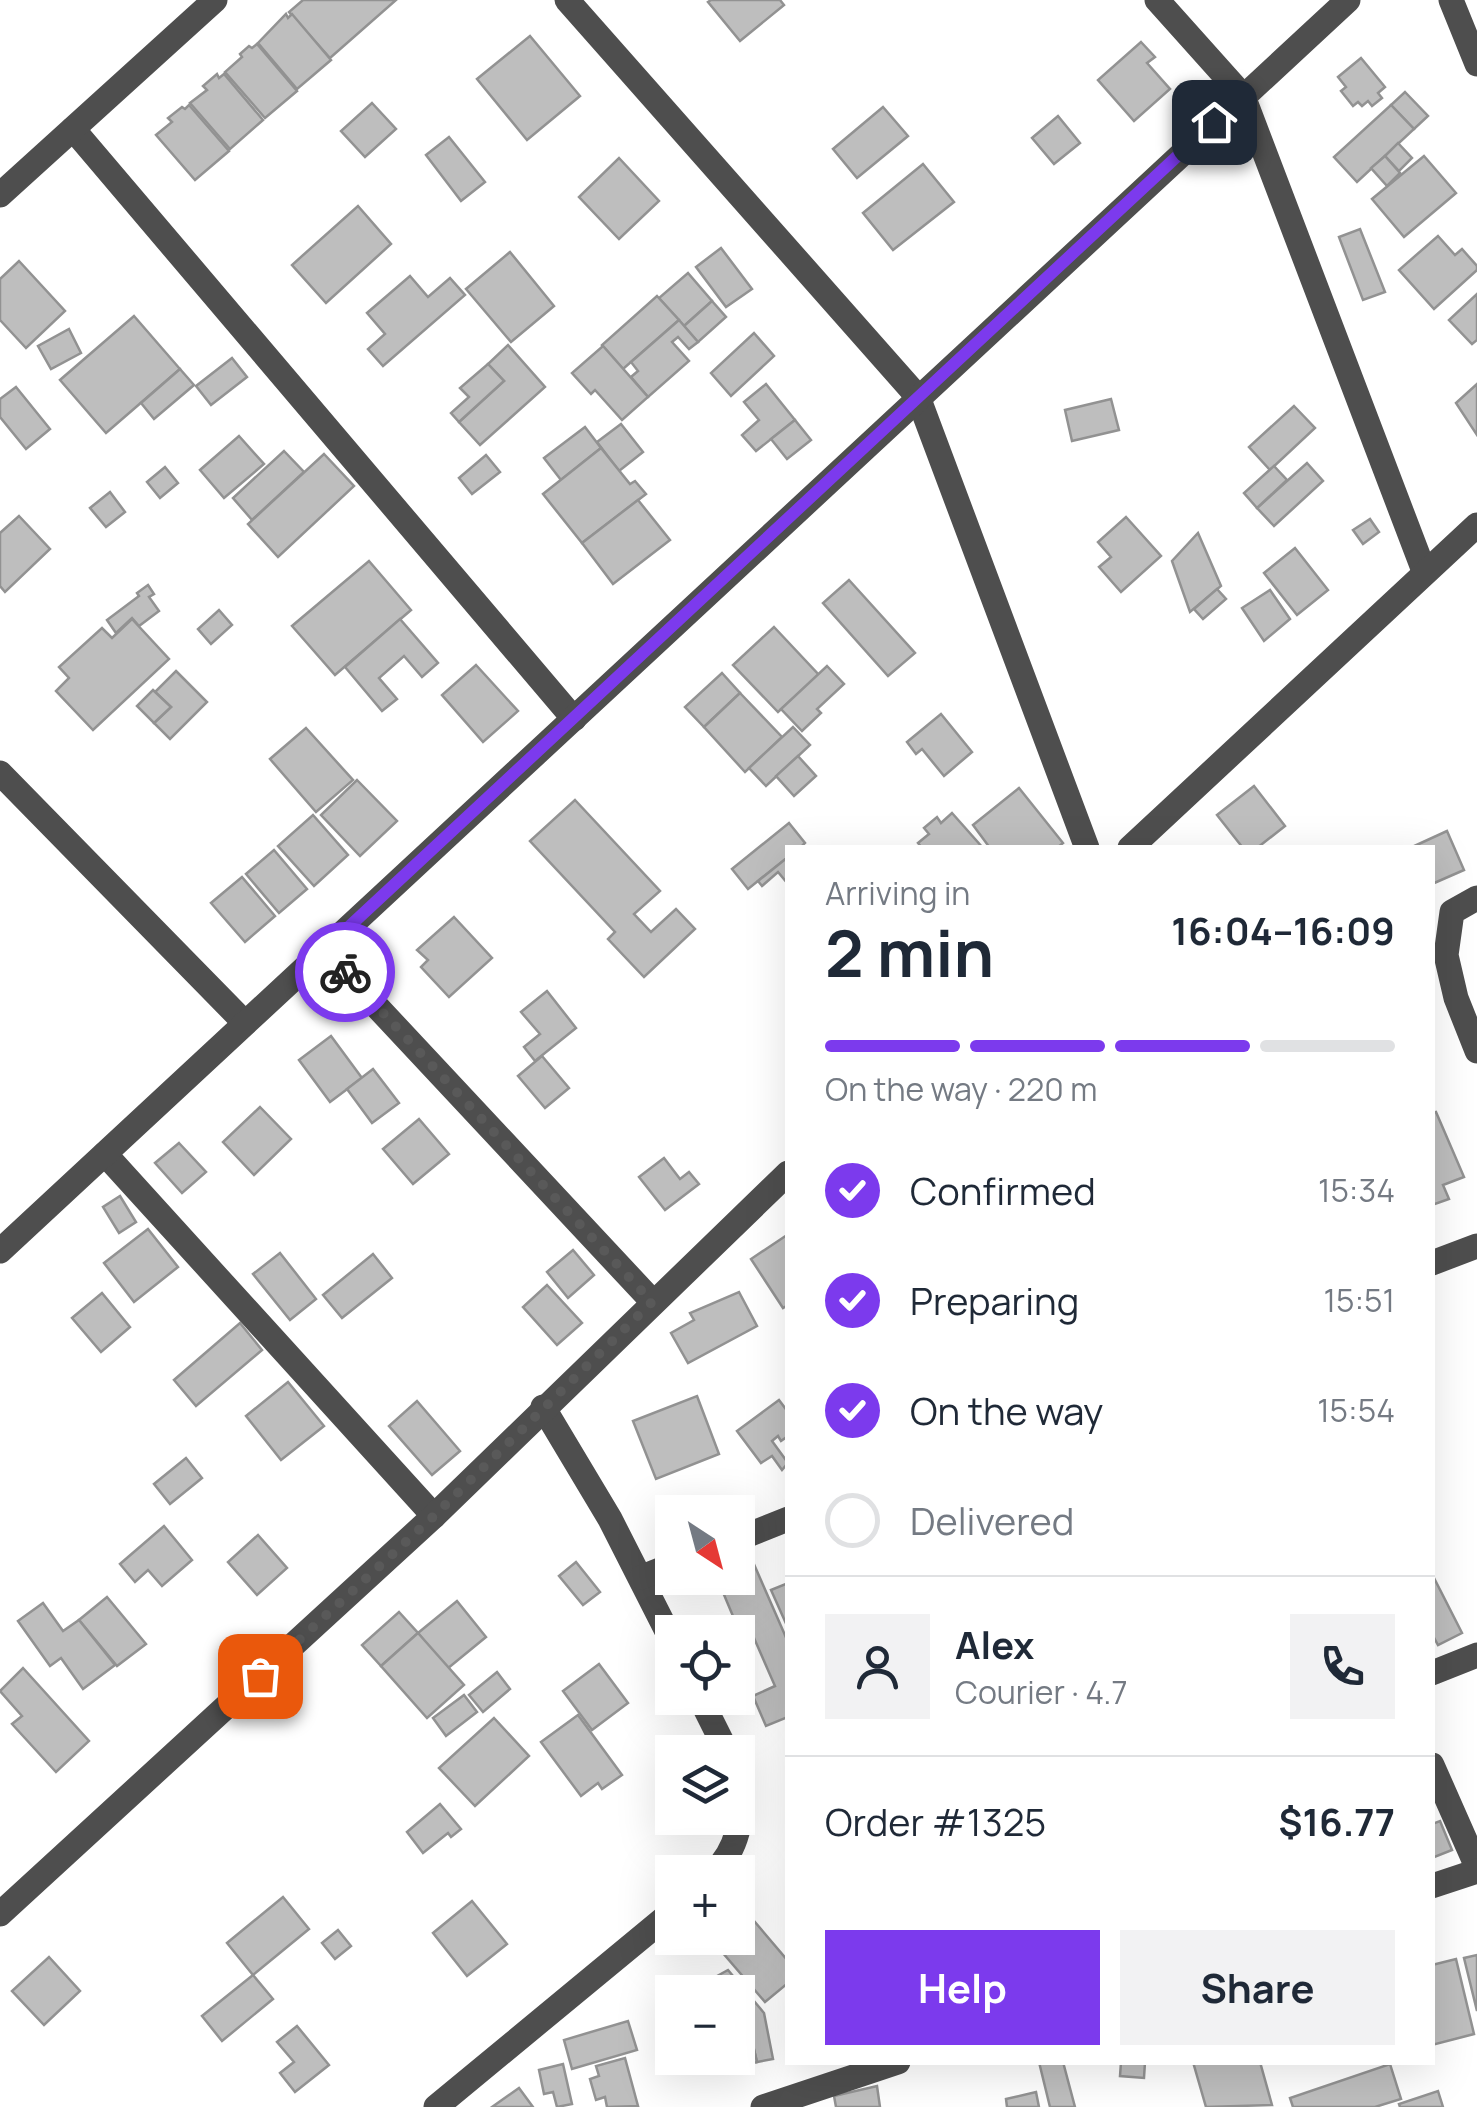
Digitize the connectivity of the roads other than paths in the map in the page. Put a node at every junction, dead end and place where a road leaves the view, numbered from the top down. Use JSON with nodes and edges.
{"nodes":[{"id":1,"x":215,"y":0,"type":"edge"},
{"id":2,"x":567,"y":0,"type":"edge"},
{"id":3,"x":1158,"y":0,"type":"edge"},
{"id":4,"x":1348,"y":0,"type":"edge"},
{"id":5,"x":1451,"y":0,"type":"edge"},
{"id":6,"x":1477,"y":64,"type":"edge"},
{"id":7,"x":1243,"y":96,"type":"junction"},
{"id":8,"x":74,"y":129,"type":"junction"},
{"id":9,"x":0,"y":196,"type":"edge"},
{"id":10,"x":918,"y":398,"type":"junction"},
{"id":11,"x":1477,"y":524,"type":"edge"},
{"id":12,"x":1424,"y":571,"type":"junction"},
{"id":13,"x":574,"y":719,"type":"junction"},
{"id":14,"x":0,"y":773,"type":"edge"},
{"id":15,"x":1085,"y":845,"type":"edge"},
{"id":16,"x":1133,"y":845,"type":"edge"},
{"id":17,"x":1477,"y":898,"type":"edge"},
{"id":18,"x":324,"y":950,"type":"junction"},
{"id":19,"x":245,"y":1023,"type":"junction"},
{"id":20,"x":1477,"y":1052,"type":"edge"},
{"id":21,"x":105,"y":1154,"type":"junction"},
{"id":22,"x":785,"y":1176,"type":"edge"},
{"id":23,"x":1477,"y":1246,"type":"edge"},
{"id":24,"x":0,"y":1251,"type":"edge"},
{"id":25,"x":1435,"y":1263,"type":"edge"},
{"id":26,"x":652,"y":1302,"type":"junction"},
{"id":27,"x":544,"y":1408,"type":"junction"},
{"id":28,"x":434,"y":1516,"type":"junction"},
{"id":29,"x":785,"y":1521,"type":"edge"},
{"id":30,"x":755,"y":1533,"type":"edge"},
{"id":31,"x":655,"y":1572,"type":"edge"},
{"id":32,"x":642,"y":1577,"type":"junction"},
{"id":33,"x":660,"y":1615,"type":"edge"},
{"id":34,"x":1477,"y":1654,"type":"edge"},
{"id":35,"x":1435,"y":1671,"type":"edge"},
{"id":36,"x":1435,"y":1772,"type":"edge"},
{"id":37,"x":1477,"y":1869,"type":"edge"},
{"id":38,"x":1435,"y":1885,"type":"edge"},
{"id":39,"x":0,"y":1914,"type":"edge"},
{"id":40,"x":655,"y":1926,"type":"edge"},
{"id":41,"x":889,"y":2065,"type":"edge"},
{"id":42,"x":436,"y":2107,"type":"edge"},
{"id":43,"x":763,"y":2107,"type":"edge"}],
"edges":[{"from":1,"to":8,"type":"street"},
{"from":2,"to":10,"type":"street"},
{"from":3,"to":7,"type":"street"},
{"from":4,"to":7,"type":"street"},
{"from":5,"to":6,"type":"street"},
{"from":7,"to":10,"type":"street"},
{"from":7,"to":12,"type":"street"},
{"from":8,"to":9,"type":"street"},
{"from":8,"to":13,"type":"street"},
{"from":10,"to":13,"type":"street"},
{"from":10,"to":15,"type":"street"},
{"from":11,"to":12,"type":"street"},
{"from":12,"to":16,"type":"street"},
{"from":13,"to":18,"type":"street"},
{"from":14,"to":19,"type":"street"},
{"from":17,"to":20,"type":"street"},
{"from":18,"to":19,"type":"street"},
{"from":18,"to":26,"type":"street"},
{"from":19,"to":21,"type":"street"},
{"from":21,"to":24,"type":"street"},
{"from":21,"to":28,"type":"street"},
{"from":22,"to":26,"type":"street"},
{"from":23,"to":25,"type":"street"},
{"from":26,"to":27,"type":"street"},
{"from":27,"to":28,"type":"street"},
{"from":27,"to":32,"type":"street"},
{"from":28,"to":39,"type":"street"},
{"from":29,"to":30,"type":"street"},
{"from":31,"to":32,"type":"street"},
{"from":32,"to":33,"type":"street"},
{"from":34,"to":35,"type":"street"},
{"from":36,"to":37,"type":"street"},
{"from":37,"to":38,"type":"street"},
{"from":40,"to":42,"type":"street"},
{"from":41,"to":43,"type":"street"}]}
